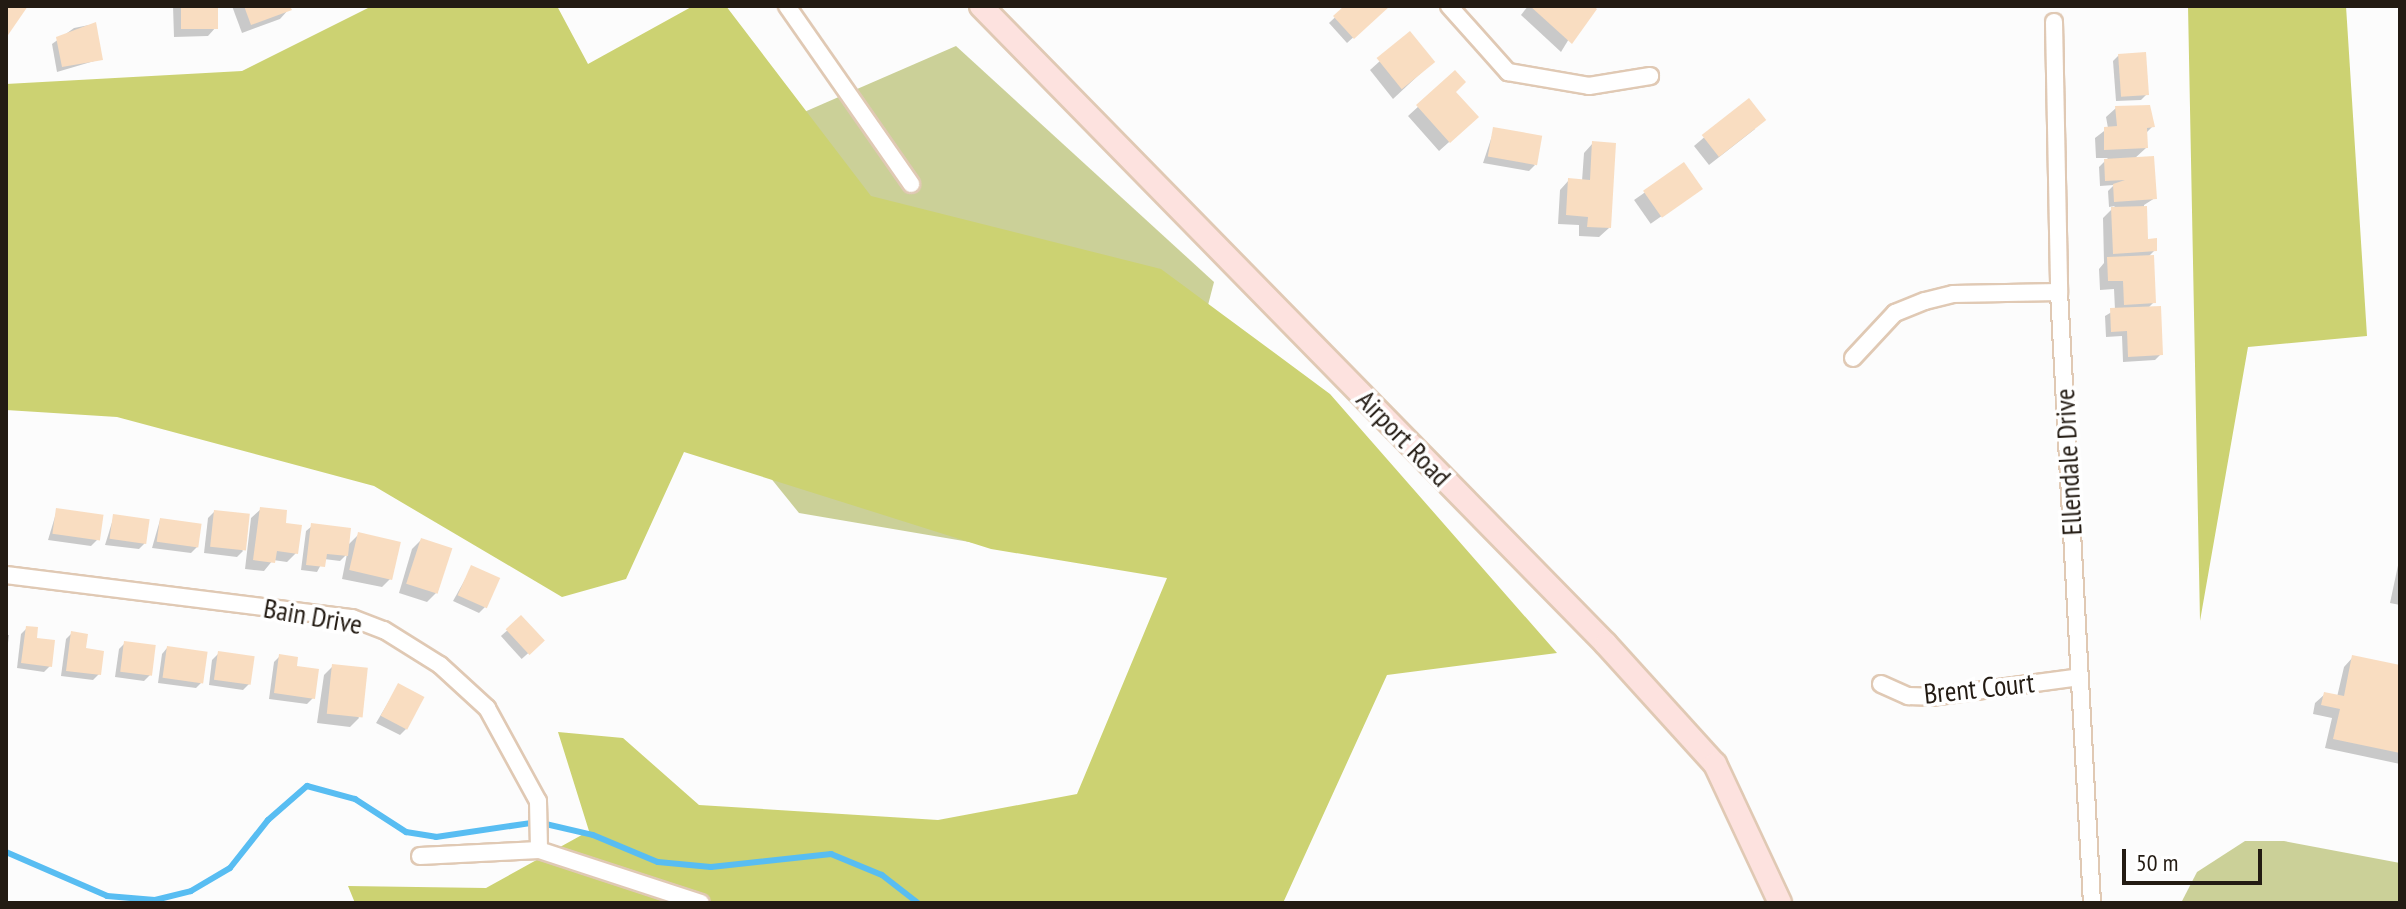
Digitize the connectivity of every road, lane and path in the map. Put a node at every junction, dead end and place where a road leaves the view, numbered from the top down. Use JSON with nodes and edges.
{"nodes":[{"id":1,"x":787,"y":6,"type":"edge"},
{"id":2,"x":981,"y":6,"type":"edge"},
{"id":3,"x":1449,"y":6,"type":"edge"},
{"id":4,"x":2054,"y":22,"type":"dead end"},
{"id":5,"x":1650,"y":76,"type":"dead end"},
{"id":6,"x":911,"y":184,"type":"dead end"},
{"id":7,"x":2059,"y":292,"type":"junction"},
{"id":8,"x":1853,"y":358,"type":"dead end"},
{"id":9,"x":6,"y":575,"type":"edge"},
{"id":10,"x":2080,"y":677,"type":"junction"},
{"id":11,"x":1881,"y":684,"type":"dead end"},
{"id":12,"x":539,"y":850,"type":"junction"},
{"id":13,"x":420,"y":856,"type":"dead end"},
{"id":14,"x":701,"y":903,"type":"edge"},
{"id":15,"x":1780,"y":903,"type":"edge"},
{"id":16,"x":2092,"y":903,"type":"edge"}],
"edges":[{"from":1,"to":6,"type":"street"},
{"from":2,"to":15,"type":"main road","name":"Airport Road"},
{"from":3,"to":5,"type":"street"},
{"from":4,"to":7,"type":"street","name":"Ellendale Drive"},
{"from":7,"to":8,"type":"street"},
{"from":7,"to":10,"type":"street","name":"Ellendale Drive"},
{"from":9,"to":12,"type":"street","name":"Bain Drive"},
{"from":10,"to":11,"type":"street","name":"Brent Court"},
{"from":10,"to":16,"type":"street","name":"Ellendale Drive"},
{"from":12,"to":13,"type":"street"},
{"from":12,"to":14,"type":"street"}]}
